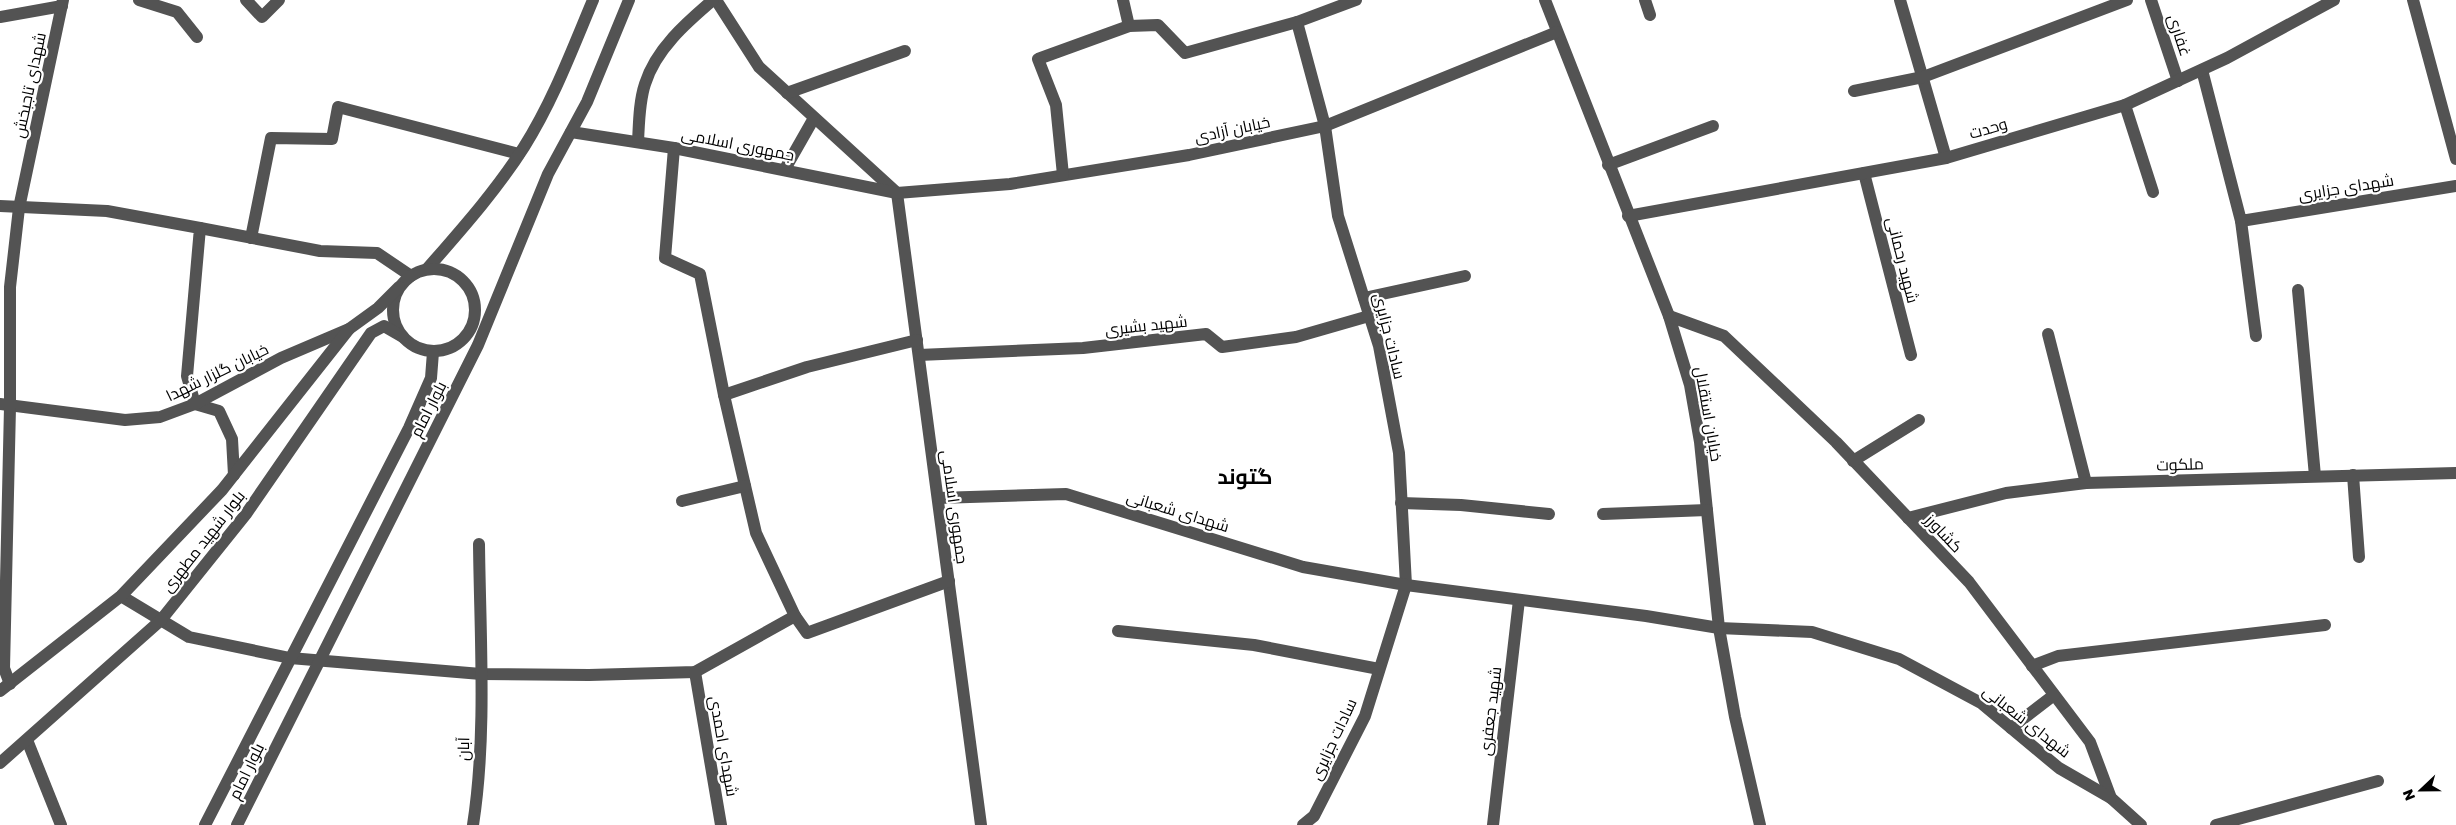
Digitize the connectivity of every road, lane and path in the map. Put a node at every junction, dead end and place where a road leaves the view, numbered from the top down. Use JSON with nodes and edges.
{"nodes":[{"id":1,"x":140,"y":0,"type":"edge"},
{"id":2,"x":246,"y":0,"type":"edge"},
{"id":3,"x":279,"y":0,"type":"edge"},
{"id":4,"x":593,"y":0,"type":"edge"},
{"id":5,"x":629,"y":0,"type":"edge"},
{"id":6,"x":714,"y":0,"type":"edge"},
{"id":7,"x":1123,"y":0,"type":"edge"},
{"id":8,"x":1356,"y":0,"type":"edge"},
{"id":9,"x":1545,"y":0,"type":"edge"},
{"id":10,"x":1645,"y":0,"type":"edge"},
{"id":11,"x":1900,"y":0,"type":"edge"},
{"id":12,"x":2127,"y":0,"type":"edge"},
{"id":13,"x":2151,"y":0,"type":"edge"},
{"id":14,"x":2334,"y":0,"type":"edge"},
{"id":15,"x":2414,"y":0,"type":"edge"},
{"id":16,"x":63,"y":3,"type":"edge"},
{"id":17,"x":1650,"y":14,"type":"dead end"},
{"id":18,"x":0,"y":17,"type":"edge"},
{"id":19,"x":1297,"y":22,"type":"junction"},
{"id":20,"x":1129,"y":26,"type":"junction"},
{"id":21,"x":1557,"y":32,"type":"junction"},
{"id":22,"x":197,"y":37,"type":"dead end"},
{"id":23,"x":905,"y":51,"type":"dead end"},
{"id":24,"x":2202,"y":70,"type":"junction"},
{"id":25,"x":1923,"y":76,"type":"junction"},
{"id":26,"x":2178,"y":81,"type":"junction"},
{"id":27,"x":1854,"y":91,"type":"dead end"},
{"id":28,"x":787,"y":93,"type":"junction"},
{"id":29,"x":2125,"y":105,"type":"junction"},
{"id":30,"x":814,"y":118,"type":"junction"},
{"id":31,"x":1326,"y":126,"type":"junction"},
{"id":32,"x":1713,"y":126,"type":"dead end"},
{"id":33,"x":571,"y":132,"type":"junction"},
{"id":34,"x":638,"y":142,"type":"junction"},
{"id":35,"x":674,"y":148,"type":"junction"},
{"id":36,"x":519,"y":154,"type":"junction"},
{"id":37,"x":1946,"y":158,"type":"junction"},
{"id":38,"x":2456,"y":159,"type":"edge"},
{"id":39,"x":1608,"y":165,"type":"junction"},
{"id":40,"x":785,"y":169,"type":"junction"},
{"id":41,"x":1864,"y":173,"type":"junction"},
{"id":42,"x":1064,"y":175,"type":"junction"},
{"id":43,"x":2456,"y":186,"type":"edge"},
{"id":44,"x":2153,"y":192,"type":"dead end"},
{"id":45,"x":897,"y":193,"type":"junction"},
{"id":46,"x":0,"y":206,"type":"edge"},
{"id":47,"x":19,"y":208,"type":"junction"},
{"id":48,"x":1628,"y":216,"type":"junction"},
{"id":49,"x":2241,"y":221,"type":"junction"},
{"id":50,"x":200,"y":228,"type":"junction"},
{"id":51,"x":251,"y":238,"type":"junction"},
{"id":52,"x":510,"y":268,"type":"junction"},
{"id":53,"x":427,"y":269,"type":"junction"},
{"id":54,"x":411,"y":276,"type":"junction"},
{"id":55,"x":1465,"y":276,"type":"dead end"},
{"id":56,"x":398,"y":288,"type":"junction"},
{"id":57,"x":2298,"y":290,"type":"dead end"},
{"id":58,"x":1364,"y":298,"type":"junction"},
{"id":59,"x":1369,"y":316,"type":"junction"},
{"id":60,"x":1668,"y":316,"type":"junction"},
{"id":61,"x":473,"y":324,"type":"junction"},
{"id":62,"x":349,"y":329,"type":"junction"},
{"id":63,"x":2048,"y":334,"type":"dead end"},
{"id":64,"x":403,"y":336,"type":"junction"},
{"id":65,"x":2256,"y":336,"type":"dead end"},
{"id":66,"x":465,"y":340,"type":"junction"},
{"id":67,"x":917,"y":340,"type":"junction"},
{"id":68,"x":433,"y":352,"type":"junction"},
{"id":69,"x":919,"y":355,"type":"junction"},
{"id":70,"x":1910,"y":355,"type":"dead end"},
{"id":71,"x":465,"y":372,"type":"junction"},
{"id":72,"x":724,"y":395,"type":"junction"},
{"id":73,"x":195,"y":404,"type":"junction"},
{"id":74,"x":5,"y":405,"type":"edge"},
{"id":75,"x":1919,"y":420,"type":"dead end"},
{"id":76,"x":1854,"y":461,"type":"junction"},
{"id":77,"x":2456,"y":472,"type":"edge"},
{"id":78,"x":234,"y":474,"type":"junction"},
{"id":79,"x":2353,"y":475,"type":"junction"},
{"id":80,"x":2315,"y":476,"type":"junction"},
{"id":81,"x":2086,"y":483,"type":"junction"},
{"id":82,"x":745,"y":486,"type":"junction"},
{"id":83,"x":938,"y":498,"type":"junction"},
{"id":84,"x":682,"y":501,"type":"dead end"},
{"id":85,"x":1401,"y":503,"type":"junction"},
{"id":86,"x":1707,"y":510,"type":"junction"},
{"id":87,"x":1549,"y":514,"type":"dead end"},
{"id":88,"x":1603,"y":514,"type":"dead end"},
{"id":89,"x":1908,"y":518,"type":"junction"},
{"id":90,"x":479,"y":544,"type":"dead end"},
{"id":91,"x":2359,"y":558,"type":"dead end"},
{"id":92,"x":949,"y":581,"type":"junction"},
{"id":93,"x":1406,"y":586,"type":"junction"},
{"id":94,"x":121,"y":596,"type":"junction"},
{"id":95,"x":1519,"y":600,"type":"junction"},
{"id":96,"x":795,"y":616,"type":"junction"},
{"id":97,"x":3,"y":620,"type":"edge"},
{"id":98,"x":161,"y":620,"type":"junction"},
{"id":99,"x":2325,"y":625,"type":"dead end"},
{"id":100,"x":1720,"y":628,"type":"junction"},
{"id":101,"x":1118,"y":631,"type":"dead end"},
{"id":102,"x":290,"y":658,"type":"junction"},
{"id":103,"x":319,"y":661,"type":"junction"},
{"id":104,"x":2032,"y":666,"type":"junction"},
{"id":105,"x":1379,"y":669,"type":"junction"},
{"id":106,"x":695,"y":672,"type":"junction"},
{"id":107,"x":481,"y":674,"type":"junction"},
{"id":108,"x":5,"y":688,"type":"edge"},
{"id":109,"x":2054,"y":695,"type":"junction"},
{"id":110,"x":2011,"y":728,"type":"junction"},
{"id":111,"x":27,"y":740,"type":"junction"},
{"id":112,"x":0,"y":763,"type":"edge"},
{"id":113,"x":2378,"y":781,"type":"dead end"},
{"id":114,"x":2111,"y":798,"type":"junction"},
{"id":115,"x":1314,"y":820,"type":"edge"},
{"id":116,"x":61,"y":825,"type":"edge"},
{"id":117,"x":205,"y":825,"type":"edge"},
{"id":118,"x":237,"y":825,"type":"edge"},
{"id":119,"x":473,"y":825,"type":"edge"},
{"id":120,"x":721,"y":825,"type":"edge"},
{"id":121,"x":981,"y":825,"type":"edge"},
{"id":122,"x":1303,"y":825,"type":"edge"},
{"id":123,"x":1493,"y":825,"type":"edge"},
{"id":124,"x":1760,"y":825,"type":"edge"},
{"id":125,"x":2141,"y":825,"type":"edge"},
{"id":126,"x":2216,"y":825,"type":"edge"}],
"edges":[{"from":1,"to":22,"type":"street"},
{"from":2,"to":3,"type":"street"},
{"from":4,"to":36,"type":"street"},
{"from":5,"to":33,"type":"street","name":"بلوار امام"},
{"from":6,"to":28,"type":"street"},
{"from":6,"to":34,"type":"street"},
{"from":7,"to":20,"type":"street"},
{"from":8,"to":19,"type":"street"},
{"from":9,"to":21,"type":"street","name":"خیابان استقلال"},
{"from":10,"to":17,"type":"street"},
{"from":11,"to":25,"type":"street"},
{"from":12,"to":25,"type":"street"},
{"from":13,"to":26,"type":"street","name":"غفاری"},
{"from":14,"to":24,"type":"street","name":"وحدت"},
{"from":15,"to":38,"type":"street"},
{"from":16,"to":18,"type":"street"},
{"from":16,"to":47,"type":"street","name":"شهدای تاجبخش"},
{"from":19,"to":20,"type":"street"},
{"from":19,"to":31,"type":"street","name":"سادات جزایری"},
{"from":20,"to":42,"type":"street"},
{"from":21,"to":31,"type":"street","name":"خیابان آزادی"},
{"from":21,"to":39,"type":"street","name":"خیابان استقلال"},
{"from":23,"to":28,"type":"street"},
{"from":24,"to":26,"type":"street","name":"وحدت"},
{"from":24,"to":49,"type":"street"},
{"from":25,"to":27,"type":"street"},
{"from":25,"to":37,"type":"street"},
{"from":26,"to":29,"type":"street","name":"وحدت"},
{"from":28,"to":30,"type":"street"},
{"from":29,"to":37,"type":"street","name":"وحدت"},
{"from":29,"to":44,"type":"street"},
{"from":30,"to":40,"type":"street"},
{"from":30,"to":45,"type":"street"},
{"from":31,"to":42,"type":"street","name":"خیابان آزادی"},
{"from":31,"to":58,"type":"street","name":"سادات جزایری"},
{"from":32,"to":39,"type":"street"},
{"from":33,"to":34,"type":"street","name":"جمهوری اسلامی"},
{"from":33,"to":52,"type":"street","name":"بلوار امام"},
{"from":34,"to":35,"type":"street","name":"جمهوری اسلامی"},
{"from":35,"to":40,"type":"street","name":"جمهوری اسلامی"},
{"from":35,"to":72,"type":"street"},
{"from":36,"to":51,"type":"street"},
{"from":36,"to":53,"type":"street"},
{"from":37,"to":41,"type":"street","name":"وحدت"},
{"from":39,"to":48,"type":"street","name":"خیابان استقلال"},
{"from":40,"to":45,"type":"street","name":"جمهوری اسلامی"},
{"from":41,"to":48,"type":"street","name":"وحدت"},
{"from":41,"to":70,"type":"street","name":"شهید رحمانی"},
{"from":42,"to":45,"type":"street","name":"خیابان آزادی"},
{"from":43,"to":49,"type":"street","name":"شهدای جزایری"},
{"from":45,"to":67,"type":"street","name":"جمهوری اسلامی"},
{"from":46,"to":47,"type":"street"},
{"from":47,"to":50,"type":"street"},
{"from":47,"to":74,"type":"street","name":"شهدای تاجبخش"},
{"from":48,"to":60,"type":"street","name":"خیابان استقلال"},
{"from":49,"to":65,"type":"street"},
{"from":50,"to":51,"type":"street"},
{"from":50,"to":73,"type":"street"},
{"from":51,"to":54,"type":"street"},
{"from":52,"to":61,"type":"street"},
{"from":52,"to":71,"type":"street","name":"بلوار امام"},
{"from":53,"to":54,"type":"street"},
{"from":53,"to":61,"type":"street"},
{"from":54,"to":56,"type":"street"},
{"from":55,"to":58,"type":"street"},
{"from":56,"to":62,"type":"street","name":"خیابان گلزار شهدا"},
{"from":56,"to":64,"type":"street"},
{"from":57,"to":80,"type":"street"},
{"from":58,"to":59,"type":"street","name":"سادات جزایری"},
{"from":59,"to":69,"type":"street","name":"شهید بشیری"},
{"from":59,"to":85,"type":"street","name":"سادات جزایری"},
{"from":60,"to":76,"type":"street","name":"کشاورز"},
{"from":60,"to":86,"type":"street","name":"خیابان استقلال"},
{"from":61,"to":66,"type":"street"},
{"from":62,"to":73,"type":"street","name":"خیابان گلزار شهدا"},
{"from":62,"to":78,"type":"street","name":"بلوار شهید مطهری"},
{"from":63,"to":81,"type":"street"},
{"from":64,"to":68,"type":"street"},
{"from":64,"to":98,"type":"street","name":"بلوار شهید مطهری"},
{"from":66,"to":68,"type":"street"},
{"from":66,"to":71,"type":"street"},
{"from":67,"to":69,"type":"street","name":"جمهوری اسلامی"},
{"from":67,"to":72,"type":"street"},
{"from":68,"to":102,"type":"street","name":"بلوار امام"},
{"from":69,"to":83,"type":"street","name":"جمهوری اسلامی"},
{"from":71,"to":103,"type":"street","name":"بلوار امام"},
{"from":72,"to":82,"type":"street"},
{"from":73,"to":74,"type":"street","name":"خیابان گلزار شهدا"},
{"from":73,"to":78,"type":"street"},
{"from":74,"to":97,"type":"street","name":"شهدای تاجبخش"},
{"from":75,"to":76,"type":"street"},
{"from":76,"to":89,"type":"street","name":"کشاورز"},
{"from":77,"to":79,"type":"street","name":"ملکوت"},
{"from":78,"to":94,"type":"street","name":"بلوار شهید مطهری"},
{"from":79,"to":80,"type":"street","name":"ملکوت"},
{"from":79,"to":91,"type":"street"},
{"from":80,"to":81,"type":"street","name":"ملکوت"},
{"from":81,"to":89,"type":"street","name":"ملکوت"},
{"from":82,"to":84,"type":"street"},
{"from":82,"to":96,"type":"street"},
{"from":83,"to":92,"type":"street","name":"جمهوری اسلامی"},
{"from":83,"to":93,"type":"street","name":"شهدای شعبانی"},
{"from":85,"to":87,"type":"street"},
{"from":85,"to":93,"type":"street","name":"سادات جزایری"},
{"from":86,"to":88,"type":"street"},
{"from":86,"to":100,"type":"street","name":"خیابان استقلال"},
{"from":89,"to":104,"type":"street","name":"کشاورز"},
{"from":90,"to":107,"type":"street","name":"آبان"},
{"from":92,"to":96,"type":"street"},
{"from":92,"to":121,"type":"street","name":"جمهوری اسلامی"},
{"from":93,"to":95,"type":"street","name":"شهدای شعبانی"},
{"from":93,"to":105,"type":"street","name":"سادات جزایری"},
{"from":94,"to":98,"type":"street"},
{"from":94,"to":108,"type":"street","name":"بلوار شهید مطهری"},
{"from":95,"to":100,"type":"street","name":"شهدای شعبانی"},
{"from":95,"to":123,"type":"street","name":"شهید جعفری"},
{"from":96,"to":106,"type":"street"},
{"from":97,"to":108,"type":"street","name":"شهدای تاجبخش"},
{"from":98,"to":102,"type":"street"},
{"from":98,"to":111,"type":"street","name":"بلوار شهید مطهری"},
{"from":99,"to":104,"type":"street"},
{"from":100,"to":110,"type":"street","name":"شهدای شعبانی"},
{"from":100,"to":124,"type":"street","name":"خیابان استقلال"},
{"from":101,"to":105,"type":"street"},
{"from":102,"to":103,"type":"street"},
{"from":102,"to":117,"type":"street","name":"بلوار امام"},
{"from":103,"to":107,"type":"street"},
{"from":103,"to":118,"type":"street","name":"بلوار امام"},
{"from":104,"to":109,"type":"street","name":"کشاورز"},
{"from":105,"to":115,"type":"street","name":"سادات جزایری"},
{"from":106,"to":107,"type":"street"},
{"from":106,"to":120,"type":"street","name":"شهدای احمدی"},
{"from":107,"to":119,"type":"street","name":"آبان"},
{"from":109,"to":110,"type":"street"},
{"from":109,"to":114,"type":"street","name":"کشاورز"},
{"from":110,"to":114,"type":"street","name":"شهدای شعبانی"},
{"from":111,"to":112,"type":"street","name":"بلوار شهید مطهری"},
{"from":111,"to":116,"type":"street"},
{"from":113,"to":126,"type":"street"},
{"from":114,"to":125,"type":"street","name":"کشاورز"},
{"from":115,"to":122,"type":"street","name":"سادات جزایری"}]}
